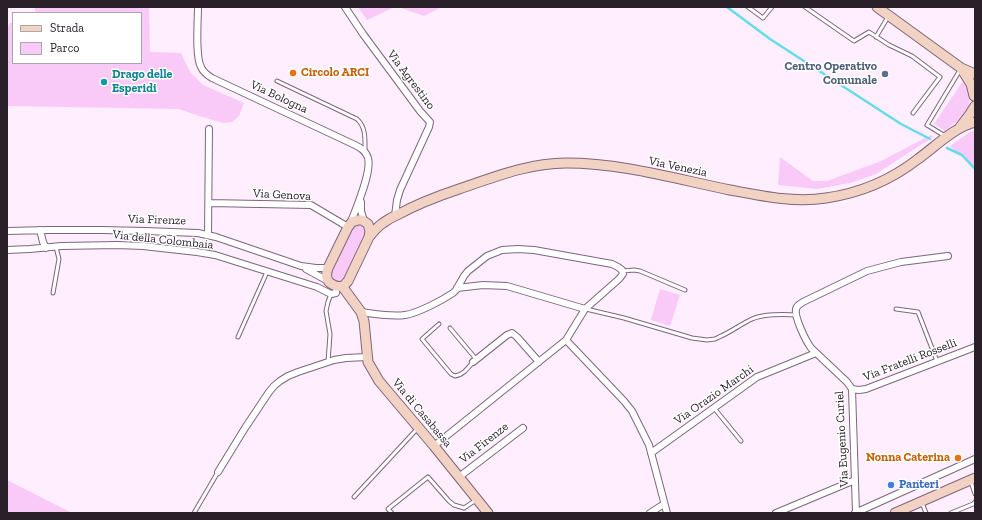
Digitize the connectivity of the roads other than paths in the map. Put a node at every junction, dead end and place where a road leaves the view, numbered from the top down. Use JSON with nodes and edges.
{"nodes":[{"id":1,"x":198,"y":7,"type":"edge"},
{"id":2,"x":346,"y":7,"type":"edge"},
{"id":3,"x":748,"y":7,"type":"edge"},
{"id":4,"x":772,"y":7,"type":"edge"},
{"id":5,"x":805,"y":7,"type":"edge"},
{"id":6,"x":877,"y":7,"type":"edge"},
{"id":7,"x":889,"y":16,"type":"junction"},
{"id":8,"x":876,"y":37,"type":"junction"},
{"id":9,"x":960,"y":68,"type":"junction"},
{"id":10,"x":975,"y":74,"type":"edge"},
{"id":11,"x":277,"y":81,"type":"dead end"},
{"id":12,"x":975,"y":94,"type":"edge"},
{"id":13,"x":975,"y":106,"type":"edge"},
{"id":14,"x":913,"y":113,"type":"dead end"},
{"id":15,"x":975,"y":122,"type":"edge"},
{"id":16,"x":209,"y":128,"type":"dead end"},
{"id":17,"x":958,"y":129,"type":"junction"},
{"id":18,"x":947,"y":137,"type":"junction"},
{"id":19,"x":365,"y":153,"type":"junction"},
{"id":20,"x":361,"y":194,"type":"junction"},
{"id":21,"x":209,"y":203,"type":"junction"},
{"id":22,"x":395,"y":216,"type":"junction"},
{"id":23,"x":365,"y":222,"type":"junction"},
{"id":24,"x":384,"y":222,"type":"junction"},
{"id":25,"x":349,"y":225,"type":"junction"},
{"id":26,"x":40,"y":230,"type":"junction"},
{"id":27,"x":7,"y":231,"type":"edge"},
{"id":28,"x":208,"y":235,"type":"junction"},
{"id":29,"x":369,"y":237,"type":"junction"},
{"id":30,"x":56,"y":247,"type":"junction"},
{"id":31,"x":46,"y":248,"type":"junction"},
{"id":32,"x":7,"y":250,"type":"edge"},
{"id":33,"x":948,"y":256,"type":"dead end"},
{"id":34,"x":301,"y":266,"type":"junction"},
{"id":35,"x":328,"y":268,"type":"junction"},
{"id":36,"x":622,"y":271,"type":"junction"},
{"id":37,"x":267,"y":272,"type":"junction"},
{"id":38,"x":328,"y":281,"type":"junction"},
{"id":39,"x":340,"y":286,"type":"junction"},
{"id":40,"x":457,"y":288,"type":"junction"},
{"id":41,"x":686,"y":290,"type":"dead end"},
{"id":42,"x":53,"y":293,"type":"dead end"},
{"id":43,"x":331,"y":294,"type":"junction"},
{"id":44,"x":585,"y":309,"type":"junction"},
{"id":45,"x":896,"y":309,"type":"dead end"},
{"id":46,"x":361,"y":312,"type":"junction"},
{"id":47,"x":796,"y":314,"type":"junction"},
{"id":48,"x":439,"y":324,"type":"dead end"},
{"id":49,"x":450,"y":328,"type":"dead end"},
{"id":50,"x":238,"y":337,"type":"dead end"},
{"id":51,"x":566,"y":340,"type":"junction"},
{"id":52,"x":975,"y":347,"type":"edge"},
{"id":53,"x":816,"y":353,"type":"junction"},
{"id":54,"x":367,"y":357,"type":"junction"},
{"id":55,"x":475,"y":361,"type":"junction"},
{"id":56,"x":328,"y":362,"type":"junction"},
{"id":57,"x":539,"y":362,"type":"junction"},
{"id":58,"x":937,"y":362,"type":"junction"},
{"id":59,"x":852,"y":389,"type":"junction"},
{"id":60,"x":714,"y":408,"type":"junction"},
{"id":61,"x":418,"y":428,"type":"junction"},
{"id":62,"x":523,"y":428,"type":"dead end"},
{"id":63,"x":741,"y":441,"type":"dead end"},
{"id":64,"x":434,"y":446,"type":"junction"},
{"id":65,"x":651,"y":453,"type":"junction"},
{"id":66,"x":975,"y":459,"type":"edge"},
{"id":67,"x":218,"y":472,"type":"joint"},
{"id":68,"x":459,"y":477,"type":"junction"},
{"id":69,"x":972,"y":479,"type":"edge"},
{"id":70,"x":855,"y":480,"type":"junction"},
{"id":71,"x":975,"y":494,"type":"edge"},
{"id":72,"x":354,"y":498,"type":"dead end"},
{"id":73,"x":477,"y":499,"type":"junction"},
{"id":74,"x":921,"y":502,"type":"junction"},
{"id":75,"x":975,"y":502,"type":"edge"},
{"id":76,"x":664,"y":504,"type":"junction"},
{"id":77,"x":194,"y":513,"type":"edge"},
{"id":78,"x":392,"y":513,"type":"edge"},
{"id":79,"x":488,"y":513,"type":"edge"},
{"id":80,"x":650,"y":513,"type":"edge"},
{"id":81,"x":667,"y":513,"type":"edge"},
{"id":82,"x":776,"y":513,"type":"edge"},
{"id":83,"x":856,"y":513,"type":"edge"},
{"id":84,"x":896,"y":513,"type":"edge"},
{"id":85,"x":926,"y":513,"type":"edge"},
{"id":86,"x":951,"y":513,"type":"edge"}],
"edges":[{"from":1,"to":19,"type":"street","name":"Via Bologna"},
{"from":2,"to":22,"type":"street","name":"Via Agrestino"},
{"from":3,"to":4,"type":"lane"},
{"from":5,"to":8,"type":"lane"},
{"from":6,"to":7,"type":"street"},
{"from":7,"to":8,"type":"lane"},
{"from":7,"to":9,"type":"street"},
{"from":8,"to":14,"type":"lane"},
{"from":9,"to":10,"type":"street"},
{"from":9,"to":12,"type":"street"},
{"from":9,"to":18,"type":"lane"},
{"from":11,"to":19,"type":"lane"},
{"from":12,"to":13,"type":"street"},
{"from":13,"to":17,"type":"street","name":"Via Venezia"},
{"from":15,"to":17,"type":"street","name":"Via Venezia"},
{"from":16,"to":21,"type":"street"},
{"from":17,"to":18,"type":"street","name":"Via Venezia"},
{"from":18,"to":22,"type":"street","name":"Via Venezia"},
{"from":19,"to":20,"type":"street"},
{"from":20,"to":23,"type":"street"},
{"from":20,"to":25,"type":"street"},
{"from":21,"to":25,"type":"street","name":"Via Genova"},
{"from":21,"to":28,"type":"street"},
{"from":22,"to":24,"type":"street","name":"Via Venezia"},
{"from":23,"to":24,"type":"street","name":"Via Venezia"},
{"from":23,"to":25,"type":"street","name":"Via Venezia"},
{"from":23,"to":29,"type":"street"},
{"from":24,"to":29,"type":"street","name":"Via Venezia"},
{"from":25,"to":35,"type":"street"},
{"from":26,"to":27,"type":"street","name":"Via Firenze"},
{"from":26,"to":28,"type":"street","name":"Via Firenze"},
{"from":26,"to":31,"type":"street"},
{"from":28,"to":34,"type":"street","name":"Via Firenze"},
{"from":29,"to":39,"type":"street","name":"Via Venezia"},
{"from":30,"to":31,"type":"street","name":"Via della Colombaia"},
{"from":30,"to":37,"type":"street","name":"Via della Colombaia"},
{"from":30,"to":42,"type":"lane"},
{"from":31,"to":32,"type":"street","name":"Via della Colombaia"},
{"from":33,"to":47,"type":"street"},
{"from":34,"to":35,"type":"street","name":"Via Firenze"},
{"from":34,"to":38,"type":"street","name":"Via Firenze"},
{"from":35,"to":38,"type":"street"},
{"from":36,"to":40,"type":"street"},
{"from":36,"to":41,"type":"lane"},
{"from":36,"to":44,"type":"street"},
{"from":37,"to":43,"type":"street","name":"Via della Colombaia"},
{"from":37,"to":50,"type":"lane"},
{"from":38,"to":39,"type":"street","name":"Via Firenze"},
{"from":39,"to":43,"type":"street"},
{"from":39,"to":46,"type":"street","name":"Via Firenze"},
{"from":40,"to":44,"type":"street"},
{"from":40,"to":46,"type":"street"},
{"from":43,"to":56,"type":"lane"},
{"from":44,"to":47,"type":"lane"},
{"from":44,"to":51,"type":"street"},
{"from":45,"to":58,"type":"lane"},
{"from":46,"to":54,"type":"street","name":"Via Firenze"},
{"from":47,"to":53,"type":"street","name":"Via Eugenio Curiel"},
{"from":48,"to":55,"type":"lane"},
{"from":49,"to":55,"type":"lane"},
{"from":51,"to":57,"type":"street"},
{"from":51,"to":65,"type":"street"},
{"from":52,"to":58,"type":"street","name":"Via Fratelli Rosselli"},
{"from":53,"to":59,"type":"street","name":"Via Eugenio Curiel"},
{"from":53,"to":60,"type":"street","name":"Via Orazio Marchi"},
{"from":54,"to":56,"type":"street"},
{"from":54,"to":61,"type":"street","name":"Via di Casabassa"},
{"from":55,"to":57,"type":"street"},
{"from":56,"to":67,"type":"street"},
{"from":57,"to":64,"type":"street"},
{"from":58,"to":59,"type":"street","name":"Via Fratelli Rosselli"},
{"from":59,"to":70,"type":"street","name":"Via Eugenio Curiel"},
{"from":60,"to":63,"type":"lane"},
{"from":60,"to":65,"type":"street","name":"Via Orazio Marchi"},
{"from":61,"to":64,"type":"street","name":"Via di Casabassa"},
{"from":61,"to":72,"type":"lane"},
{"from":62,"to":68,"type":"street","name":"Via Firenze"},
{"from":64,"to":68,"type":"street","name":"Via di Casabassa"},
{"from":65,"to":76,"type":"street"},
{"from":66,"to":83,"type":"street"},
{"from":67,"to":77,"type":"lane"},
{"from":68,"to":73,"type":"street","name":"Via di Casabassa"},
{"from":69,"to":71,"type":"lane"},
{"from":69,"to":74,"type":"street"},
{"from":70,"to":82,"type":"street"},
{"from":70,"to":83,"type":"street","name":"Via Eugenio Curiel"},
{"from":73,"to":78,"type":"lane"},
{"from":73,"to":79,"type":"street","name":"Via di Casabassa"},
{"from":74,"to":84,"type":"street"},
{"from":74,"to":85,"type":"lane"},
{"from":75,"to":86,"type":"lane"},
{"from":76,"to":80,"type":"street"},
{"from":76,"to":81,"type":"street"}]}
